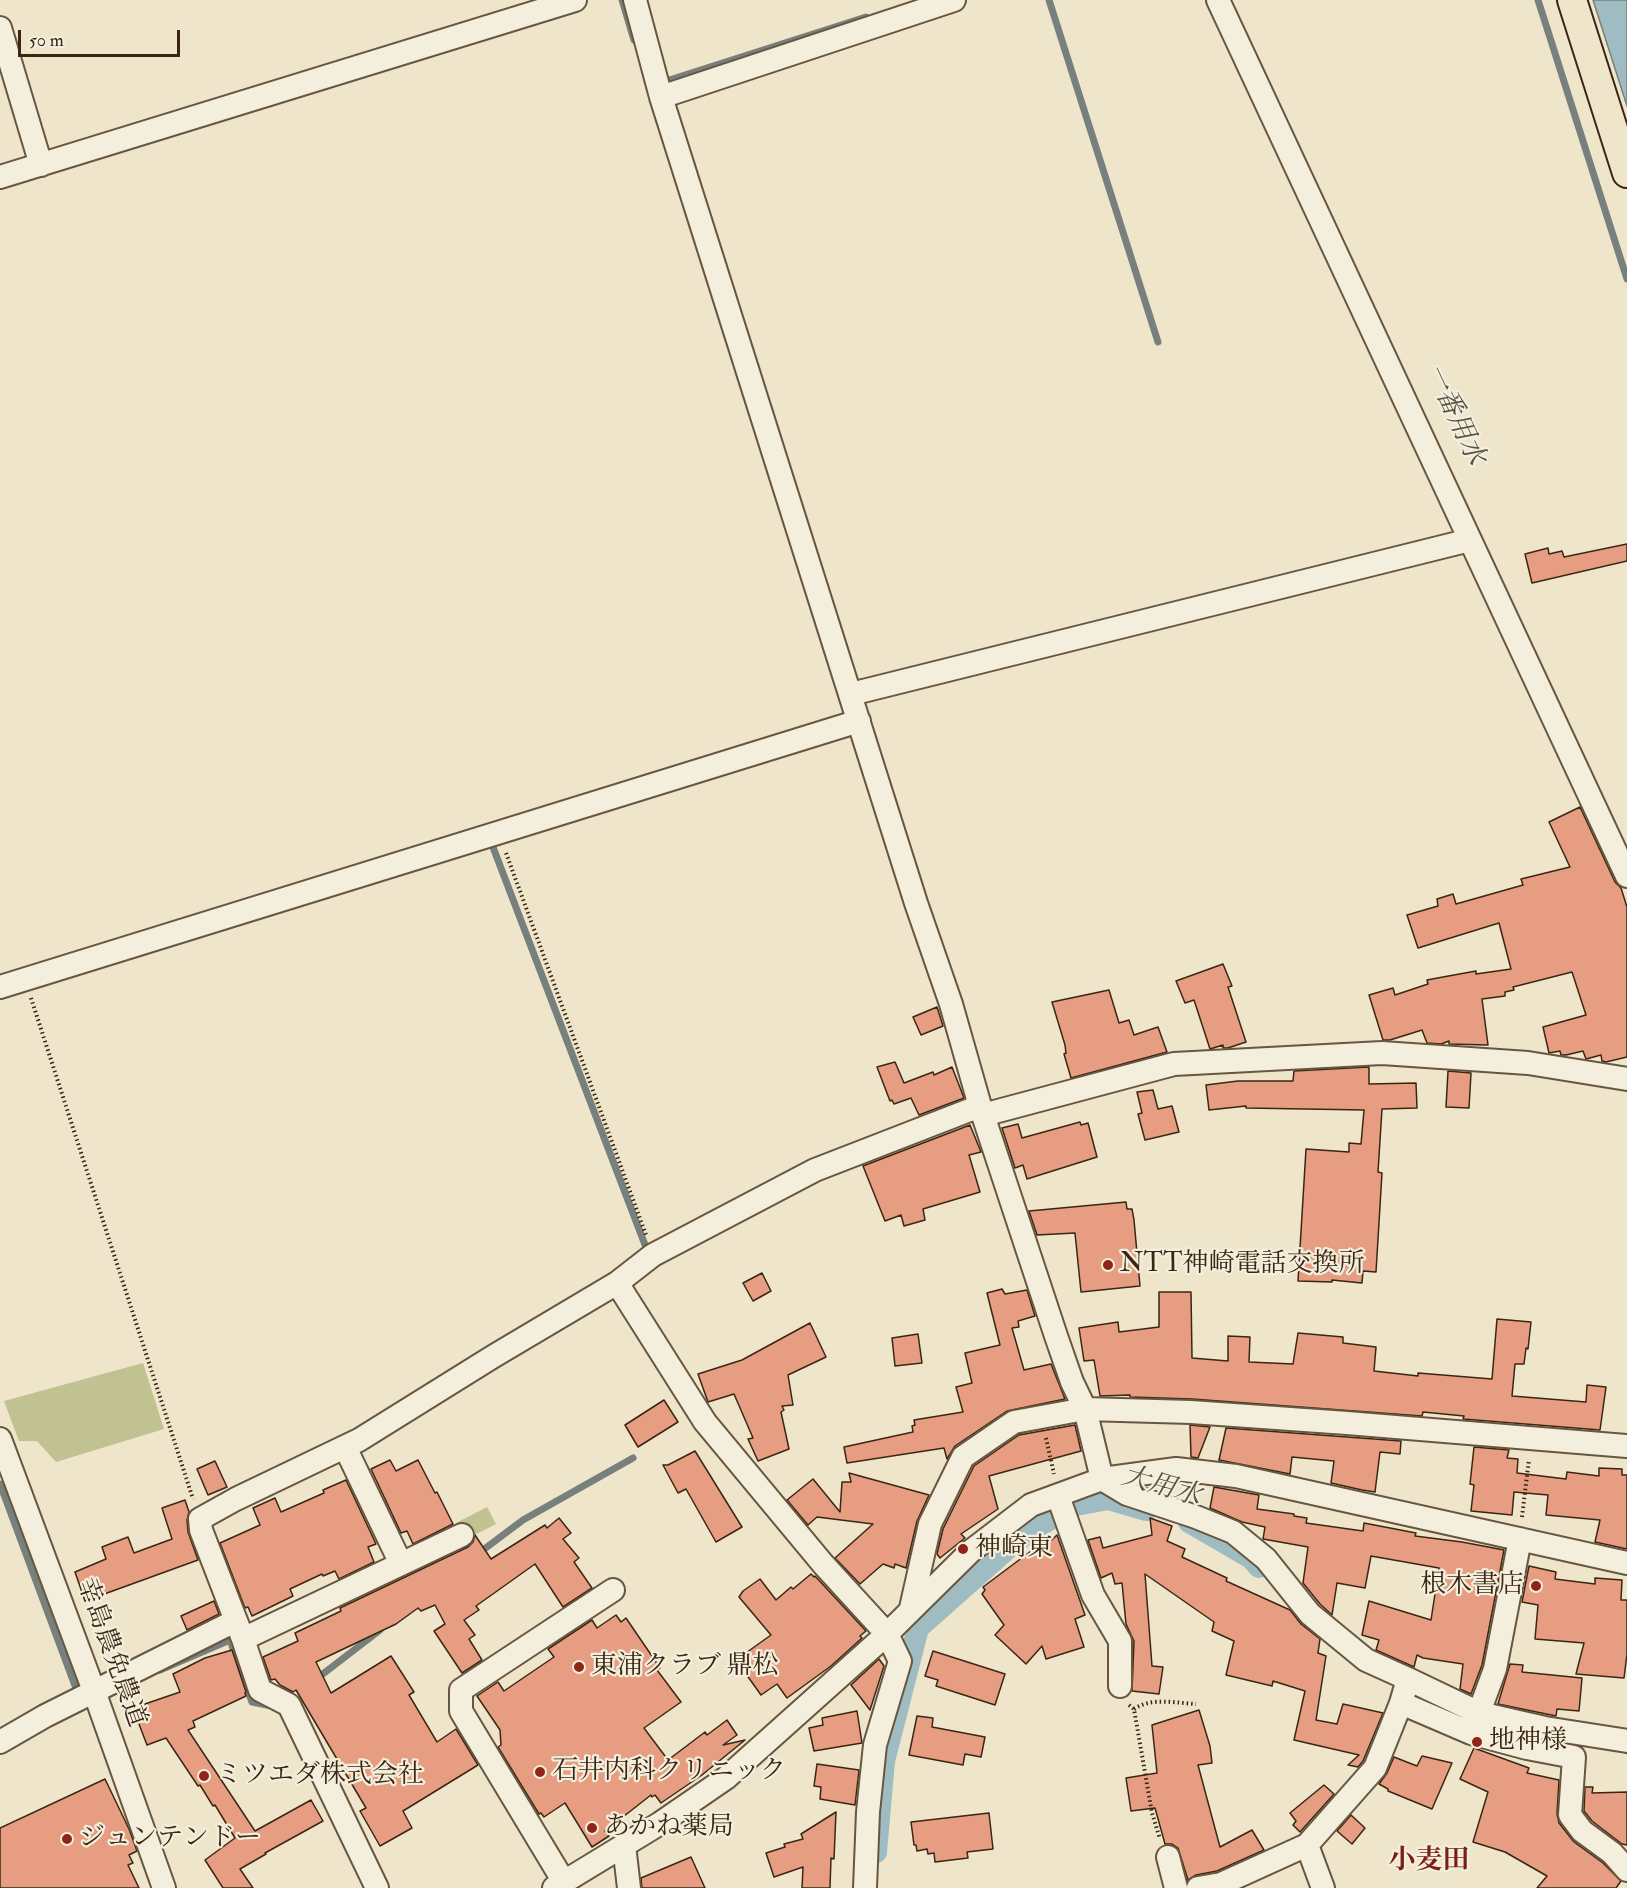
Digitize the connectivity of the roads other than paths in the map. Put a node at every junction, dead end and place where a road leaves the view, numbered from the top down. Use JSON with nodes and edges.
{"nodes":[{"id":1,"x":575,"y":0,"type":"edge"},
{"id":2,"x":635,"y":0,"type":"edge"},
{"id":3,"x":954,"y":0,"type":"edge"},
{"id":4,"x":1218,"y":0,"type":"edge"},
{"id":5,"x":1572,"y":0,"type":"edge"},
{"id":6,"x":0,"y":28,"type":"edge"},
{"id":7,"x":662,"y":97,"type":"junction"},
{"id":8,"x":41,"y":165,"type":"junction"},
{"id":9,"x":1627,"y":173,"type":"edge"},
{"id":10,"x":0,"y":177,"type":"edge"},
{"id":11,"x":1470,"y":540,"type":"junction"},
{"id":12,"x":851,"y":693,"type":"junction"},
{"id":13,"x":854,"y":723,"type":"junction"},
{"id":14,"x":1627,"y":876,"type":"edge"},
{"id":15,"x":0,"y":987,"type":"edge"},
{"id":16,"x":1627,"y":1078,"type":"edge"},
{"id":17,"x":978,"y":1109,"type":"junction"},
{"id":18,"x":617,"y":1284,"type":"junction"},
{"id":19,"x":1085,"y":1409,"type":"junction"},
{"id":20,"x":0,"y":1439,"type":"edge"},
{"id":21,"x":1627,"y":1446,"type":"edge"},
{"id":22,"x":345,"y":1447,"type":"junction"},
{"id":23,"x":1102,"y":1479,"type":"junction"},
{"id":24,"x":1063,"y":1507,"type":"junction"},
{"id":25,"x":462,"y":1535,"type":"dead end"},
{"id":26,"x":1520,"y":1539,"type":"junction"},
{"id":27,"x":1627,"y":1563,"type":"edge"},
{"id":28,"x":401,"y":1564,"type":"junction"},
{"id":29,"x":613,"y":1590,"type":"dead end"},
{"id":30,"x":911,"y":1610,"type":"junction"},
{"id":31,"x":239,"y":1630,"type":"junction"},
{"id":32,"x":887,"y":1634,"type":"junction"},
{"id":33,"x":1120,"y":1686,"type":"road end"},
{"id":34,"x":1404,"y":1690,"type":"junction"},
{"id":35,"x":94,"y":1691,"type":"junction"},
{"id":36,"x":1476,"y":1723,"type":"junction"},
{"id":37,"x":1627,"y":1741,"type":"edge"},
{"id":38,"x":0,"y":1742,"type":"edge"},
{"id":39,"x":1575,"y":1745,"type":"junction"},
{"id":40,"x":624,"y":1845,"type":"junction"},
{"id":41,"x":1307,"y":1845,"type":"junction"},
{"id":42,"x":1168,"y":1857,"type":"road end"},
{"id":43,"x":1627,"y":1870,"type":"edge"},
{"id":44,"x":559,"y":1885,"type":"edge"},
{"id":45,"x":164,"y":1888,"type":"edge"},
{"id":46,"x":378,"y":1888,"type":"edge"},
{"id":47,"x":629,"y":1888,"type":"edge"},
{"id":48,"x":865,"y":1888,"type":"edge"},
{"id":49,"x":1176,"y":1888,"type":"edge"},
{"id":50,"x":1198,"y":1888,"type":"edge"},
{"id":51,"x":1323,"y":1888,"type":"edge"}],
"edges":[{"from":1,"to":8,"type":"street"},
{"from":2,"to":7,"type":"street"},
{"from":3,"to":7,"type":"street"},
{"from":4,"to":11,"type":"street"},
{"from":5,"to":9,"type":"main road"},
{"from":6,"to":8,"type":"street"},
{"from":7,"to":12,"type":"street"},
{"from":8,"to":10,"type":"street"},
{"from":11,"to":12,"type":"street"},
{"from":11,"to":14,"type":"street"},
{"from":12,"to":13,"type":"street"},
{"from":13,"to":15,"type":"street"},
{"from":13,"to":17,"type":"street"},
{"from":16,"to":17,"type":"street"},
{"from":17,"to":18,"type":"street"},
{"from":17,"to":19,"type":"street"},
{"from":18,"to":22,"type":"street"},
{"from":18,"to":32,"type":"street"},
{"from":19,"to":21,"type":"street"},
{"from":19,"to":23,"type":"street"},
{"from":19,"to":30,"type":"street"},
{"from":20,"to":35,"type":"street","name":"幸島農免農道"},
{"from":22,"to":28,"type":"street"},
{"from":22,"to":31,"type":"street"},
{"from":23,"to":24,"type":"street"},
{"from":23,"to":26,"type":"street"},
{"from":23,"to":34,"type":"street"},
{"from":24,"to":30,"type":"street"},
{"from":24,"to":33,"type":"street"},
{"from":25,"to":28,"type":"street"},
{"from":26,"to":27,"type":"street"},
{"from":26,"to":36,"type":"street"},
{"from":28,"to":31,"type":"street"},
{"from":29,"to":44,"type":"street"},
{"from":30,"to":32,"type":"street"},
{"from":31,"to":35,"type":"street"},
{"from":31,"to":46,"type":"street"},
{"from":32,"to":40,"type":"street"},
{"from":32,"to":48,"type":"street"},
{"from":34,"to":36,"type":"street"},
{"from":34,"to":41,"type":"street"},
{"from":35,"to":38,"type":"street"},
{"from":35,"to":45,"type":"street","name":"幸島農免農道"},
{"from":36,"to":39,"type":"street"},
{"from":37,"to":39,"type":"street"},
{"from":39,"to":43,"type":"street"},
{"from":40,"to":44,"type":"street"},
{"from":40,"to":47,"type":"street"},
{"from":41,"to":50,"type":"street"},
{"from":41,"to":51,"type":"street"},
{"from":42,"to":49,"type":"street"}]}
